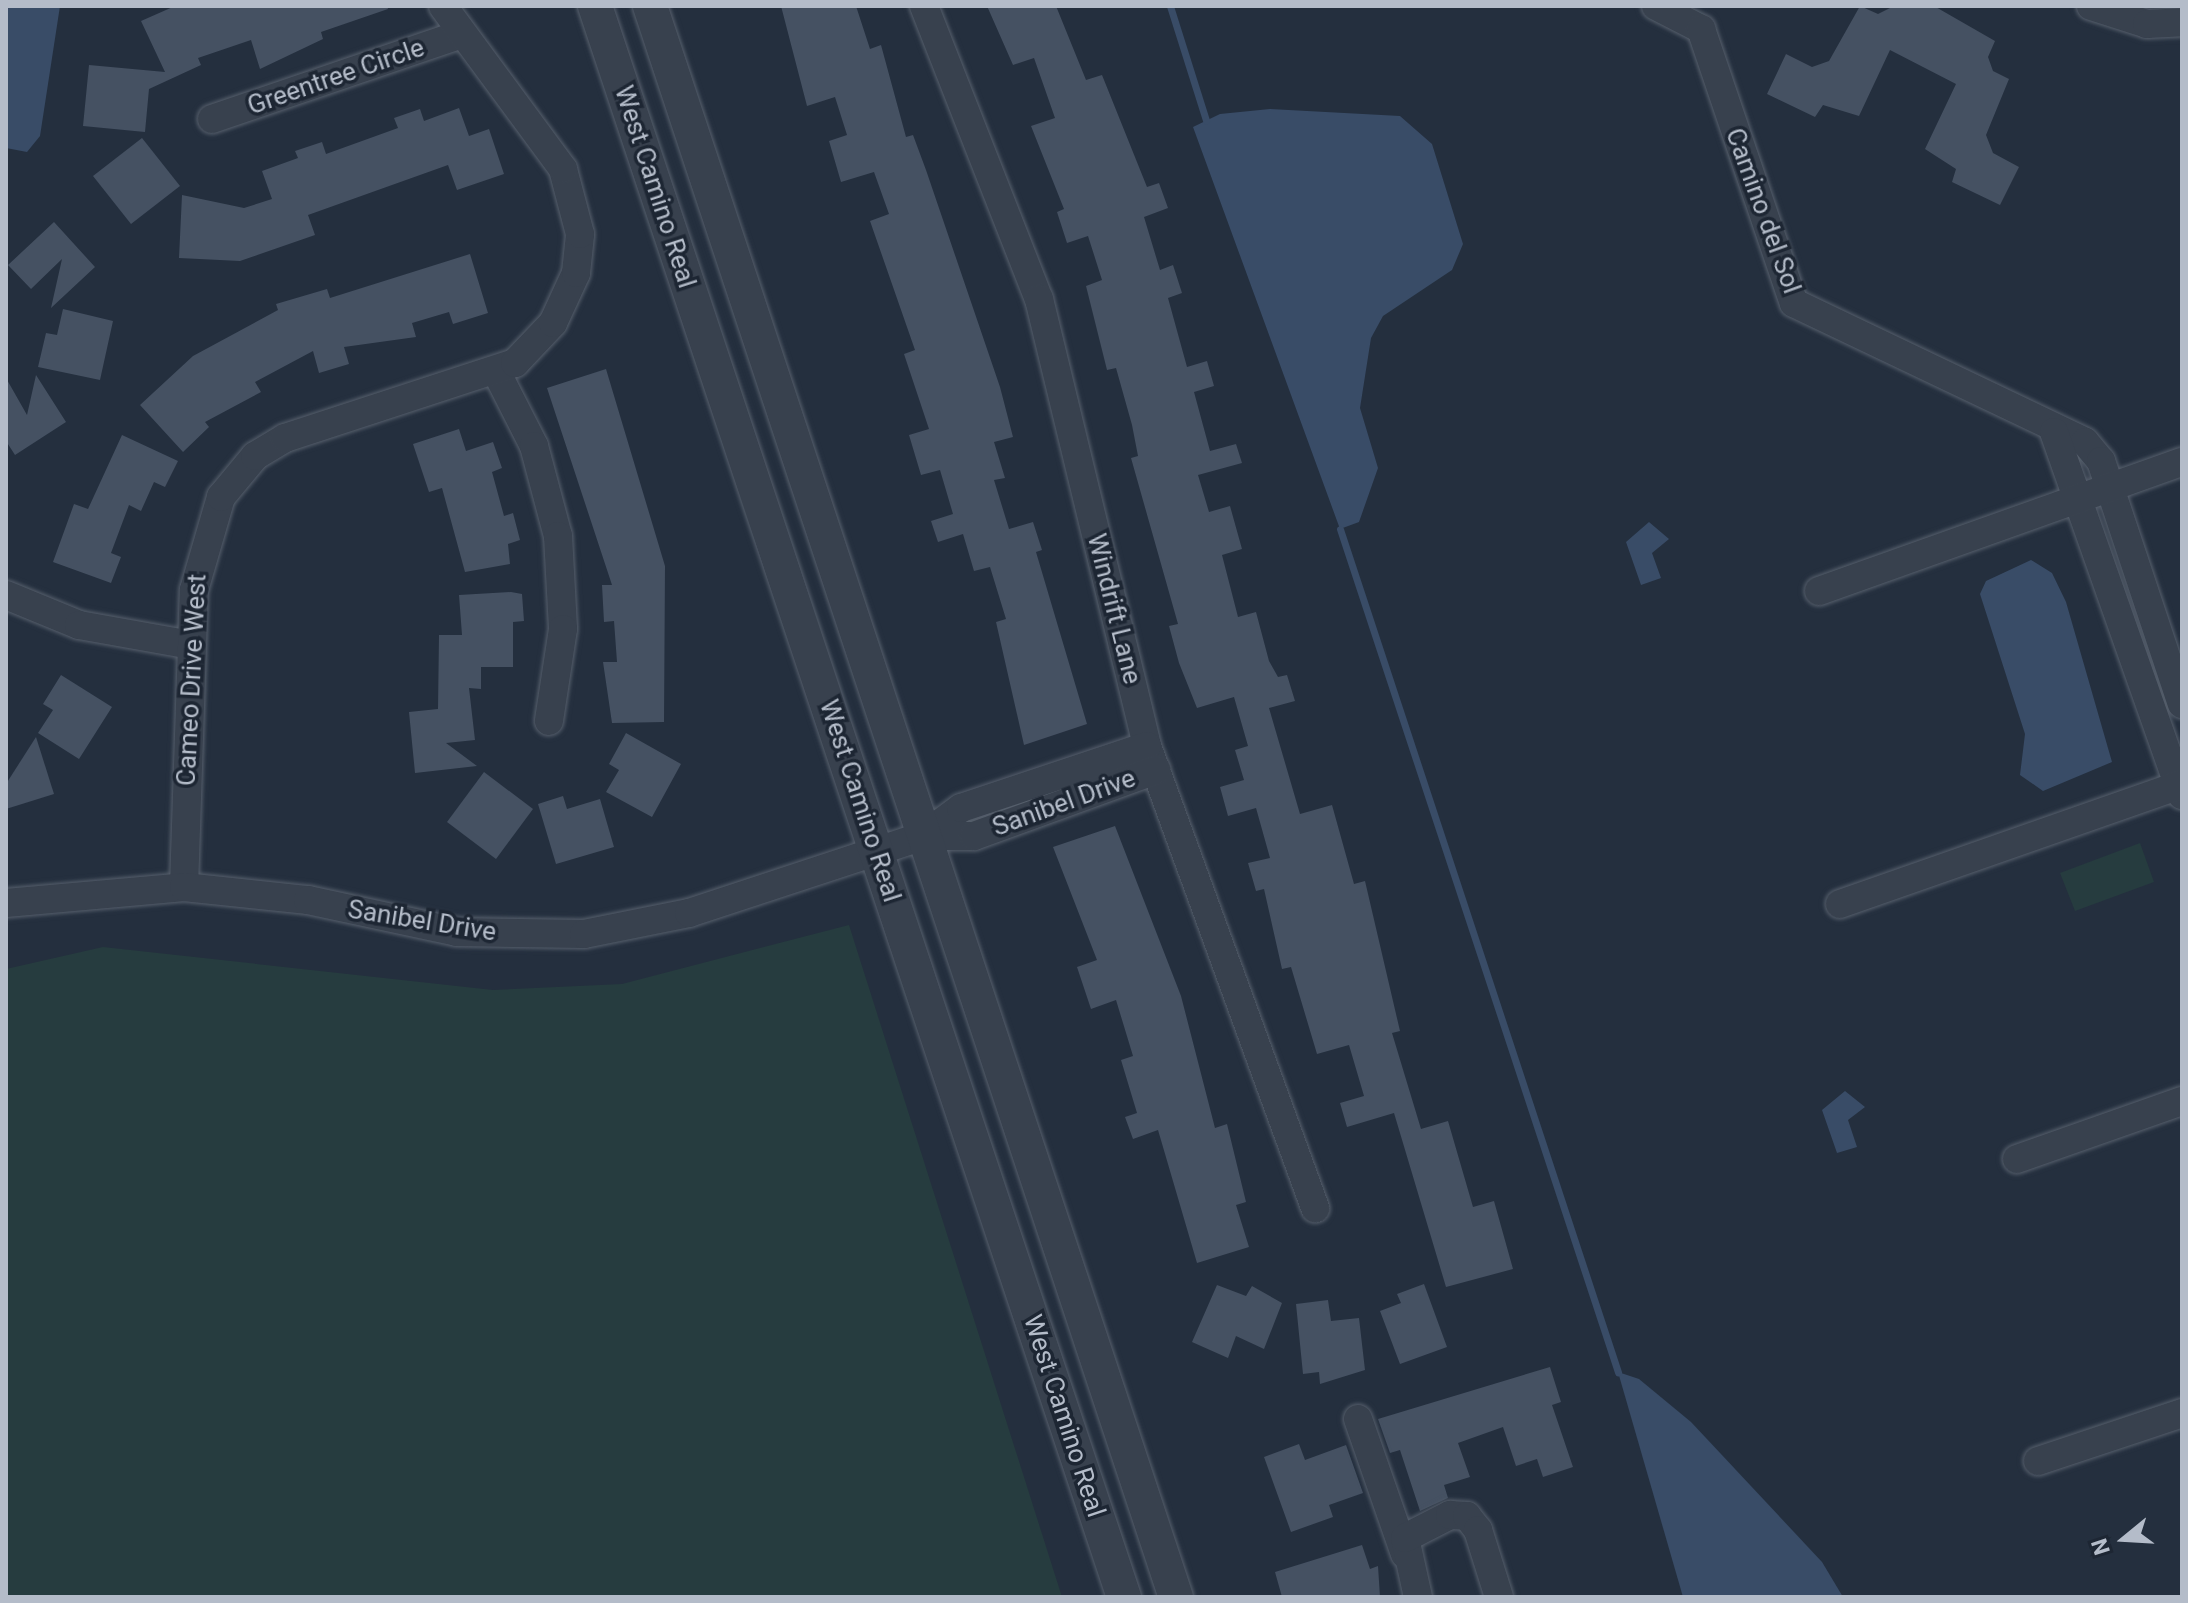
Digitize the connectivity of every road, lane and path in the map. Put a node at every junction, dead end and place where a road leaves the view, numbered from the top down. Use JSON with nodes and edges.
{"nodes":[{"id":1,"x":443,"y":6,"type":"edge"},
{"id":2,"x":595,"y":6,"type":"edge"},
{"id":3,"x":650,"y":6,"type":"edge"},
{"id":4,"x":924,"y":6,"type":"edge"},
{"id":5,"x":1656,"y":6,"type":"edge"},
{"id":6,"x":2091,"y":6,"type":"edge"},
{"id":7,"x":2182,"y":22,"type":"edge"},
{"id":8,"x":459,"y":35,"type":"junction"},
{"id":9,"x":212,"y":119,"type":"dead end"},
{"id":10,"x":497,"y":373,"type":"junction"},
{"id":11,"x":2054,"y":432,"type":"junction"},
{"id":12,"x":2182,"y":462,"type":"edge"},
{"id":13,"x":2110,"y":488,"type":"junction"},
{"id":14,"x":2080,"y":499,"type":"junction"},
{"id":15,"x":1819,"y":591,"type":"dead end"},
{"id":16,"x":7,"y":599,"type":"edge"},
{"id":17,"x":191,"y":645,"type":"junction"},
{"id":18,"x":2182,"y":704,"type":"edge"},
{"id":19,"x":549,"y":721,"type":"dead end"},
{"id":20,"x":1152,"y":758,"type":"junction"},
{"id":21,"x":2181,"y":788,"type":"edge"},
{"id":22,"x":923,"y":836,"type":"junction"},
{"id":23,"x":877,"y":851,"type":"junction"},
{"id":24,"x":184,"y":887,"type":"junction"},
{"id":25,"x":6,"y":903,"type":"edge"},
{"id":26,"x":1840,"y":904,"type":"dead end"},
{"id":27,"x":2182,"y":1101,"type":"edge"},
{"id":28,"x":2017,"y":1159,"type":"dead end"},
{"id":29,"x":1315,"y":1208,"type":"dead end"},
{"id":30,"x":2182,"y":1413,"type":"edge"},
{"id":31,"x":1358,"y":1419,"type":"dead end"},
{"id":32,"x":2038,"y":1461,"type":"dead end"},
{"id":33,"x":1405,"y":1554,"type":"junction"},
{"id":34,"x":1124,"y":1597,"type":"edge"},
{"id":35,"x":1176,"y":1597,"type":"edge"},
{"id":36,"x":1418,"y":1597,"type":"edge"},
{"id":37,"x":1499,"y":1597,"type":"edge"}],
"edges":[{"from":1,"to":8,"type":"street"},
{"from":2,"to":23,"type":"street","name":"West Camino Real"},
{"from":3,"to":22,"type":"street","name":"West Camino Real"},
{"from":4,"to":20,"type":"street","name":"Windrift Lane"},
{"from":5,"to":11,"type":"street","name":"Camino del Sol"},
{"from":6,"to":7,"type":"street"},
{"from":8,"to":9,"type":"street","name":"Greentree Circle"},
{"from":8,"to":10,"type":"street","name":"Cameo Drive West"},
{"from":10,"to":17,"type":"street","name":"Cameo Drive West"},
{"from":10,"to":19,"type":"street"},
{"from":11,"to":13,"type":"street","name":"Camino del Sol"},
{"from":11,"to":14,"type":"street"},
{"from":12,"to":13,"type":"street"},
{"from":13,"to":14,"type":"street"},
{"from":13,"to":18,"type":"street","name":"Camino del Sol"},
{"from":14,"to":15,"type":"street"},
{"from":14,"to":21,"type":"street"},
{"from":16,"to":17,"type":"street"},
{"from":17,"to":24,"type":"street","name":"Cameo Drive West"},
{"from":20,"to":22,"type":"street","name":"Sanibel Drive"},
{"from":20,"to":29,"type":"street","name":"Windrift Lane"},
{"from":21,"to":26,"type":"street"},
{"from":22,"to":23,"type":"street","name":"Sanibel Drive"},
{"from":22,"to":35,"type":"street","name":"West Camino Real"},
{"from":23,"to":24,"type":"street","name":"Sanibel Drive"},
{"from":23,"to":34,"type":"street","name":"West Camino Real"},
{"from":24,"to":25,"type":"street","name":"Sanibel Drive"},
{"from":27,"to":28,"type":"street"},
{"from":30,"to":32,"type":"street"},
{"from":31,"to":33,"type":"street"},
{"from":33,"to":36,"type":"street"},
{"from":33,"to":37,"type":"street"}]}
